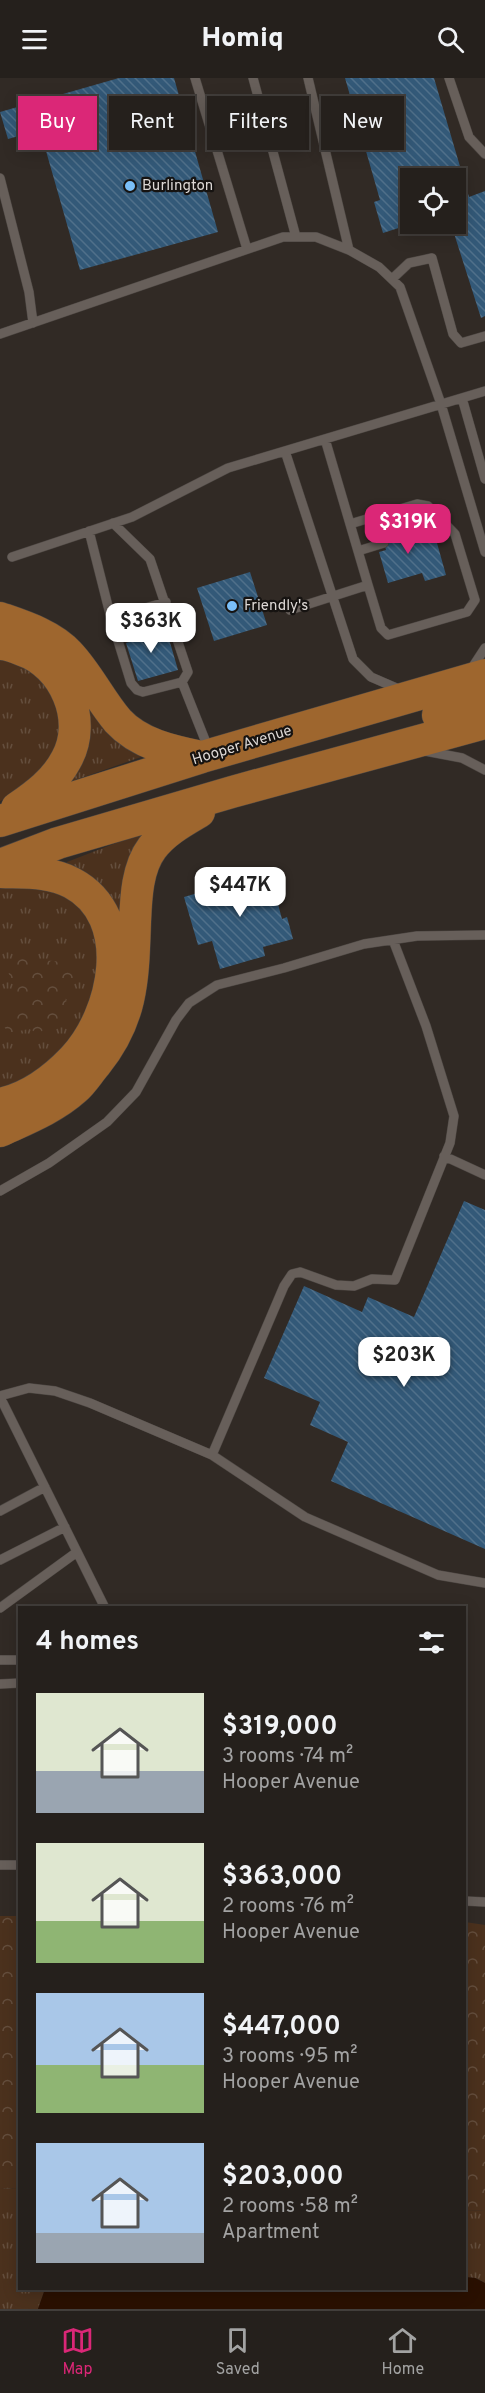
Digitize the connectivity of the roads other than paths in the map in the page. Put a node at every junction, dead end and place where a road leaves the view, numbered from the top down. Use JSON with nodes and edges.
{"nodes":[{"id":1,"x":195,"y":78,"type":"edge"},
{"id":2,"x":254,"y":78,"type":"edge"},
{"id":3,"x":308,"y":78,"type":"edge"},
{"id":4,"x":449,"y":78,"type":"edge"},
{"id":5,"x":485,"y":154,"type":"edge"},
{"id":6,"x":0,"y":178,"type":"edge"},
{"id":7,"x":296,"y":237,"type":"junction"},
{"id":8,"x":247,"y":249,"type":"junction"},
{"id":9,"x":349,"y":250,"type":"junction"},
{"id":10,"x":392,"y":279,"type":"junction"},
{"id":11,"x":33,"y":322,"type":"junction"},
{"id":12,"x":0,"y":334,"type":"edge"},
{"id":13,"x":485,"y":336,"type":"edge"},
{"id":14,"x":485,"y":392,"type":"edge"},
{"id":15,"x":462,"y":398,"type":"junction"},
{"id":16,"x":441,"y":404,"type":"junction"},
{"id":17,"x":325,"y":439,"type":"junction"},
{"id":18,"x":285,"y":451,"type":"junction"},
{"id":19,"x":485,"y":479,"type":"edge"},
{"id":20,"x":113,"y":523,"type":"junction"},
{"id":21,"x":350,"y":524,"type":"junction"},
{"id":22,"x":89,"y":531,"type":"junction"},
{"id":23,"x":384,"y":543,"type":"dead end"},
{"id":24,"x":358,"y":551,"type":"junction"},
{"id":25,"x":485,"y":552,"type":"edge"},
{"id":26,"x":12,"y":557,"type":"dead end"},
{"id":27,"x":368,"y":585,"type":"junction"},
{"id":28,"x":332,"y":597,"type":"junction"},
{"id":29,"x":166,"y":602,"type":"junction"},
{"id":30,"x":290,"y":610,"type":"dead end"},
{"id":31,"x":0,"y":618,"type":"edge"},
{"id":32,"x":111,"y":618,"type":"junction"},
{"id":33,"x":0,"y":644,"type":"edge"},
{"id":34,"x":485,"y":648,"type":"edge"},
{"id":35,"x":182,"y":682,"type":"junction"},
{"id":36,"x":478,"y":685,"type":"edge"},
{"id":37,"x":411,"y":695,"type":"junction"},
{"id":38,"x":485,"y":723,"type":"edge"},
{"id":39,"x":396,"y":748,"type":"junction"},
{"id":40,"x":207,"y":756,"type":"junction"},
{"id":41,"x":485,"y":770,"type":"edge"},
{"id":42,"x":303,"y":773,"type":"junction"},
{"id":43,"x":232,"y":792,"type":"junction"},
{"id":44,"x":0,"y":820,"type":"edge"},
{"id":45,"x":0,"y":865,"type":"edge"},
{"id":46,"x":0,"y":872,"type":"edge"},
{"id":47,"x":485,"y":935,"type":"edge"},
{"id":48,"x":393,"y":940,"type":"junction"},
{"id":49,"x":0,"y":1104,"type":"edge"},
{"id":50,"x":0,"y":1131,"type":"edge"},
{"id":51,"x":444,"y":1156,"type":"junction"},
{"id":52,"x":485,"y":1175,"type":"edge"},
{"id":53,"x":0,"y":1191,"type":"edge"},
{"id":54,"x":0,"y":1396,"type":"edge"},
{"id":55,"x":212,"y":1455,"type":"junction"},
{"id":56,"x":45,"y":1487,"type":"junction"},
{"id":57,"x":0,"y":1511,"type":"edge"},
{"id":58,"x":65,"y":1527,"type":"junction"},
{"id":59,"x":77,"y":1552,"type":"junction"},
{"id":60,"x":0,"y":1560,"type":"edge"},
{"id":61,"x":485,"y":1583,"type":"edge"},
{"id":62,"x":104,"y":1606,"type":"edge"},
{"id":63,"x":0,"y":1608,"type":"edge"},
{"id":64,"x":0,"y":1660,"type":"edge"},
{"id":65,"x":18,"y":1660,"type":"edge"},
{"id":66,"x":18,"y":1683,"type":"edge"},
{"id":67,"x":0,"y":1684,"type":"edge"},
{"id":68,"x":0,"y":1865,"type":"edge"},
{"id":69,"x":18,"y":1865,"type":"edge"},
{"id":70,"x":466,"y":1901,"type":"edge"},
{"id":71,"x":485,"y":1902,"type":"edge"}],
"edges":[{"from":1,"to":8,"type":"lane"},
{"from":2,"to":7,"type":"lane"},
{"from":3,"to":9,"type":"lane"},
{"from":4,"to":5,"type":"lane"},
{"from":6,"to":11,"type":"lane"},
{"from":7,"to":8,"type":"lane"},
{"from":7,"to":9,"type":"lane"},
{"from":8,"to":11,"type":"lane"},
{"from":9,"to":10,"type":"lane"},
{"from":10,"to":13,"type":"lane"},
{"from":10,"to":16,"type":"lane"},
{"from":11,"to":12,"type":"lane"},
{"from":14,"to":15,"type":"lane"},
{"from":15,"to":16,"type":"lane"},
{"from":15,"to":19,"type":"lane"},
{"from":16,"to":17,"type":"lane"},
{"from":16,"to":25,"type":"lane"},
{"from":17,"to":18,"type":"lane"},
{"from":17,"to":21,"type":"lane"},
{"from":18,"to":20,"type":"lane"},
{"from":18,"to":28,"type":"lane"},
{"from":20,"to":22,"type":"lane"},
{"from":20,"to":29,"type":"lane"},
{"from":21,"to":24,"type":"lane"},
{"from":21,"to":27,"type":"lane"},
{"from":22,"to":26,"type":"lane"},
{"from":22,"to":32,"type":"lane"},
{"from":23,"to":24,"type":"lane"},
{"from":24,"to":27,"type":"lane"},
{"from":27,"to":28,"type":"lane"},
{"from":28,"to":30,"type":"lane"},
{"from":28,"to":37,"type":"lane"},
{"from":29,"to":32,"type":"lane"},
{"from":29,"to":35,"type":"lane"},
{"from":31,"to":40,"type":"main road"},
{"from":32,"to":35,"type":"lane"},
{"from":33,"to":44,"type":"main road"},
{"from":34,"to":36,"type":"lane"},
{"from":35,"to":40,"type":"lane"},
{"from":36,"to":37,"type":"main road","name":"Hooper Avenue"},
{"from":36,"to":42,"type":"main road"},
{"from":37,"to":40,"type":"main road","name":"Hooper Avenue"},
{"from":38,"to":39,"type":"main road"},
{"from":39,"to":41,"type":"lane"},
{"from":39,"to":42,"type":"main road"},
{"from":40,"to":44,"type":"main road","name":"Hooper Avenue"},
{"from":42,"to":43,"type":"main road"},
{"from":43,"to":45,"type":"main road"},
{"from":43,"to":50,"type":"main road"},
{"from":46,"to":49,"type":"main road"},
{"from":47,"to":48,"type":"lane"},
{"from":48,"to":51,"type":"lane"},
{"from":48,"to":53,"type":"lane"},
{"from":51,"to":52,"type":"lane"},
{"from":51,"to":55,"type":"lane"},
{"from":54,"to":55,"type":"lane"},
{"from":54,"to":56,"type":"lane"},
{"from":55,"to":61,"type":"lane"},
{"from":56,"to":57,"type":"lane"},
{"from":56,"to":58,"type":"lane"},
{"from":58,"to":59,"type":"lane"},
{"from":58,"to":60,"type":"lane"},
{"from":59,"to":62,"type":"lane"},
{"from":59,"to":63,"type":"lane"},
{"from":64,"to":65,"type":"lane"},
{"from":66,"to":67,"type":"lane"},
{"from":68,"to":69,"type":"lane"},
{"from":70,"to":71,"type":"lane"}]}
